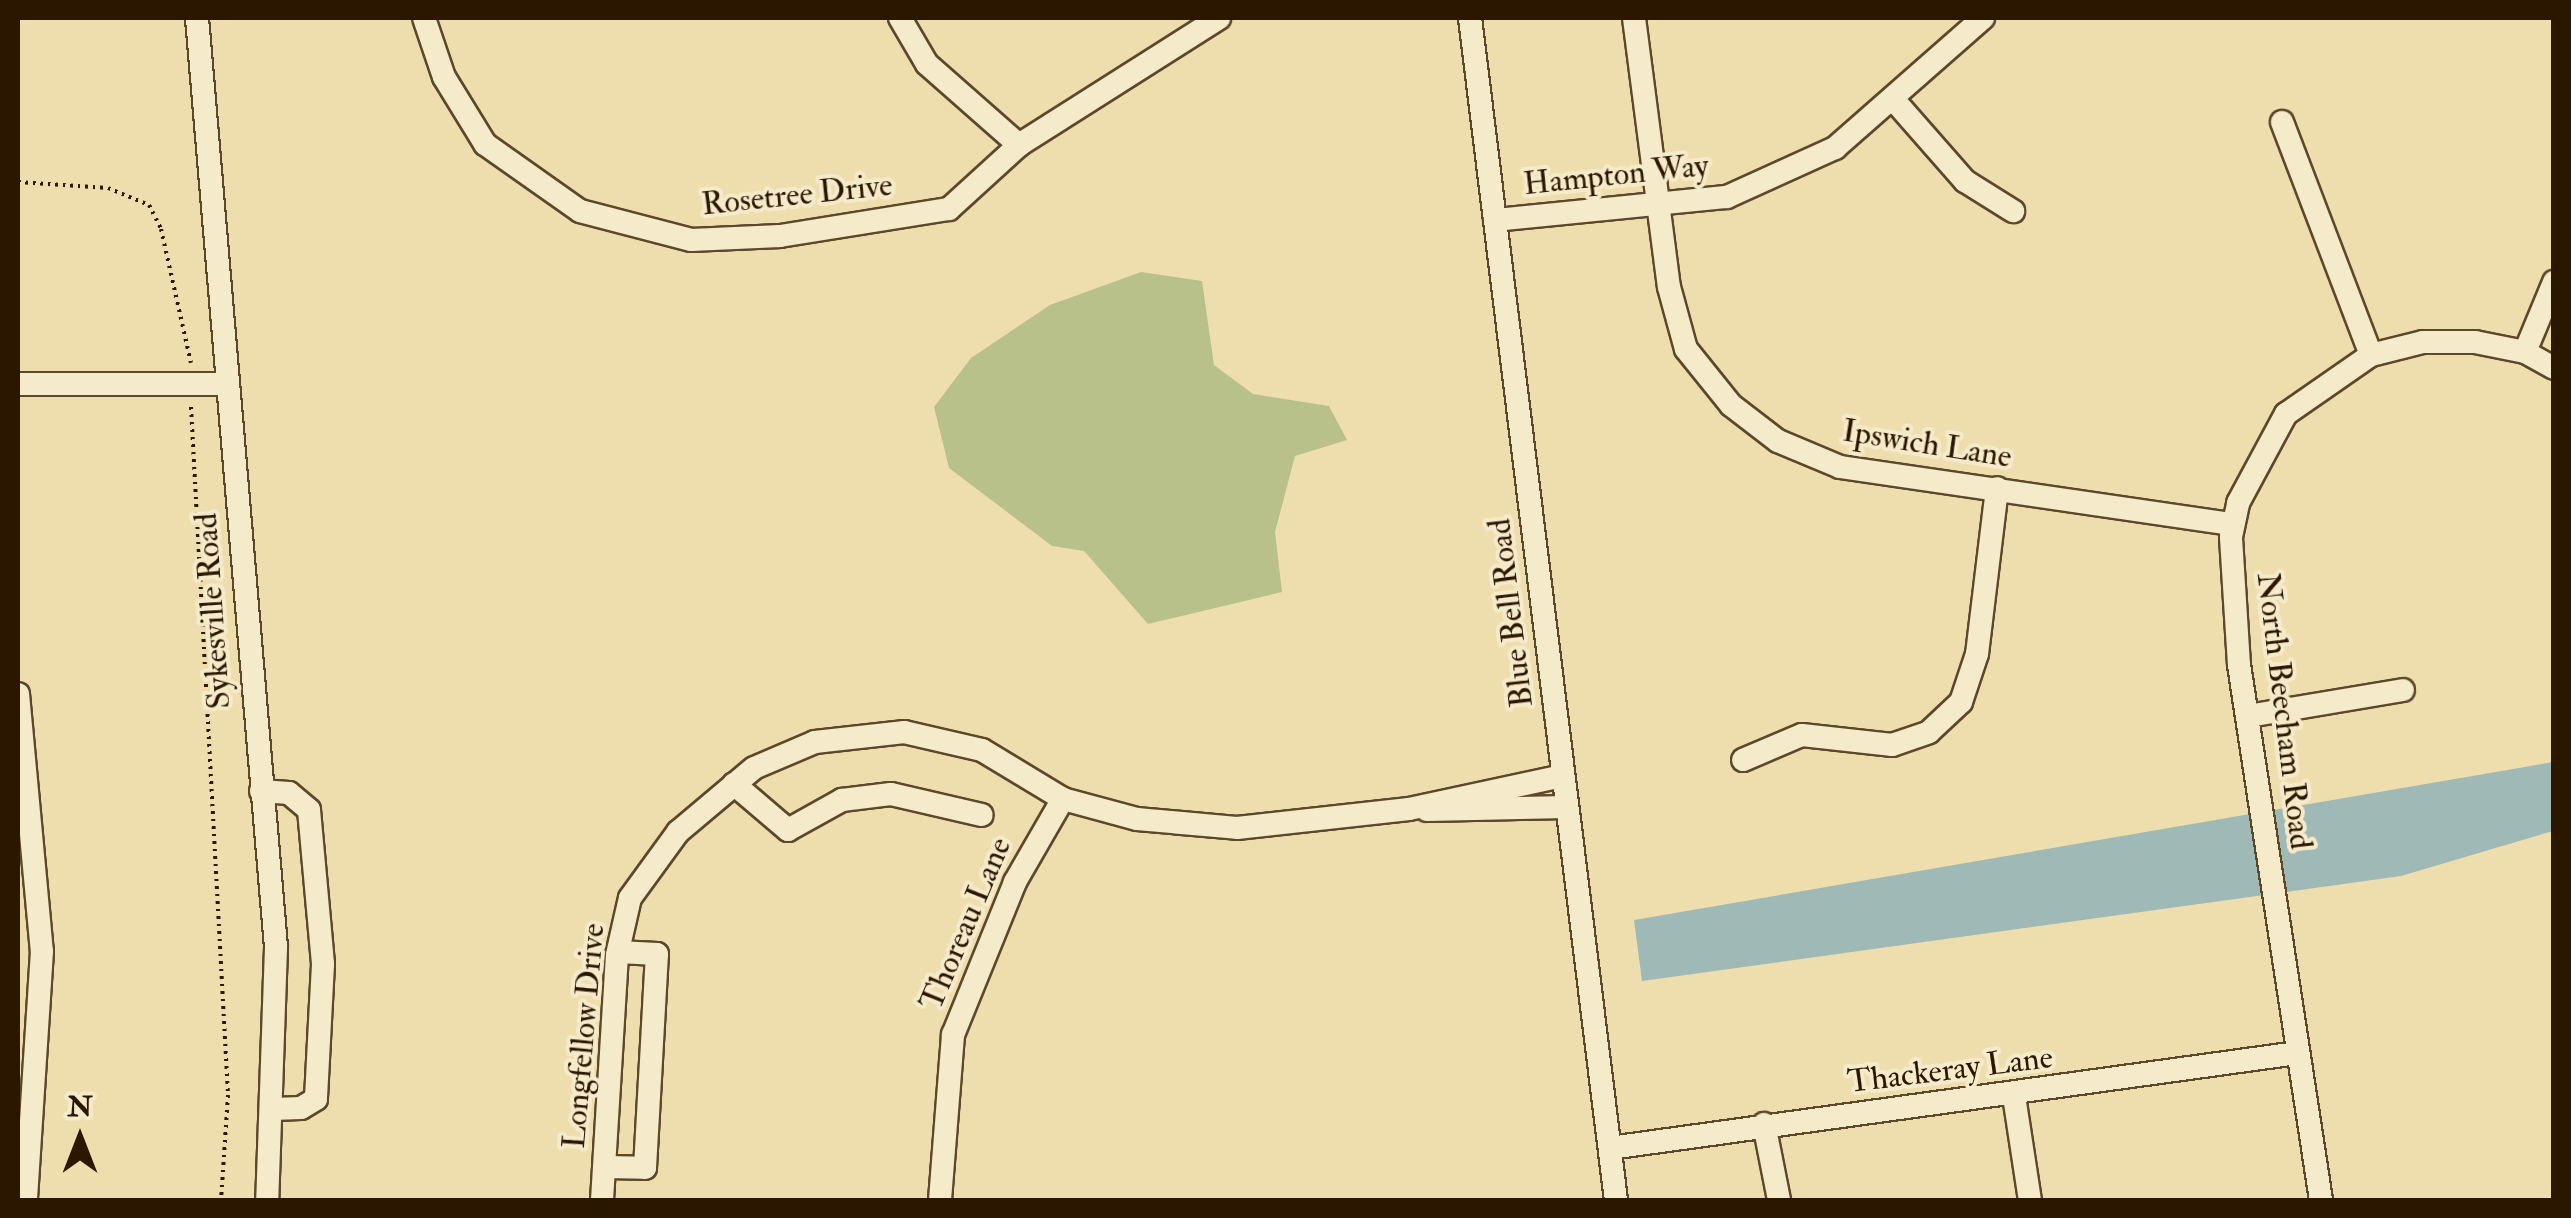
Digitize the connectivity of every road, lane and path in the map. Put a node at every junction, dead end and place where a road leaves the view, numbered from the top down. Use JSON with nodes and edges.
{"nodes":[{"id":1,"x":197,"y":18,"type":"edge"},
{"id":2,"x":424,"y":18,"type":"edge"},
{"id":3,"x":900,"y":18,"type":"edge"},
{"id":4,"x":1219,"y":18,"type":"edge"},
{"id":5,"x":1470,"y":18,"type":"edge"},
{"id":6,"x":1634,"y":18,"type":"edge"},
{"id":7,"x":1982,"y":18,"type":"edge"},
{"id":8,"x":1894,"y":99,"type":"junction"},
{"id":9,"x":2282,"y":122,"type":"dead end"},
{"id":10,"x":1018,"y":145,"type":"junction"},
{"id":11,"x":18,"y":182,"type":"edge"},
{"id":12,"x":1657,"y":203,"type":"junction"},
{"id":13,"x":2013,"y":211,"type":"dead end"},
{"id":14,"x":1496,"y":220,"type":"junction"},
{"id":15,"x":2554,"y":282,"type":"edge"},
{"id":16,"x":2525,"y":352,"type":"junction"},
{"id":17,"x":2372,"y":355,"type":"junction"},
{"id":18,"x":2554,"y":368,"type":"edge"},
{"id":19,"x":18,"y":384,"type":"edge"},
{"id":20,"x":193,"y":384,"type":"junction"},
{"id":21,"x":228,"y":384,"type":"junction"},
{"id":22,"x":1997,"y":488,"type":"junction"},
{"id":23,"x":2233,"y":524,"type":"junction"},
{"id":24,"x":2403,"y":690,"type":"dead end"},
{"id":25,"x":18,"y":694,"type":"edge"},
{"id":26,"x":2248,"y":716,"type":"junction"},
{"id":27,"x":1742,"y":760,"type":"dead end"},
{"id":28,"x":1564,"y":776,"type":"junction"},
{"id":29,"x":734,"y":784,"type":"junction"},
{"id":30,"x":261,"y":792,"type":"junction"},
{"id":31,"x":1063,"y":799,"type":"junction"},
{"id":32,"x":1567,"y":807,"type":"junction"},
{"id":33,"x":1409,"y":810,"type":"junction"},
{"id":34,"x":982,"y":814,"type":"dead end"},
{"id":35,"x":618,"y":952,"type":"junction"},
{"id":36,"x":2297,"y":1053,"type":"junction"},
{"id":37,"x":2014,"y":1096,"type":"junction"},
{"id":38,"x":272,"y":1109,"type":"junction"},
{"id":39,"x":1764,"y":1124,"type":"junction"},
{"id":40,"x":1610,"y":1148,"type":"junction"},
{"id":41,"x":606,"y":1167,"type":"junction"},
{"id":42,"x":26,"y":1200,"type":"edge"},
{"id":43,"x":220,"y":1200,"type":"edge"},
{"id":44,"x":267,"y":1200,"type":"edge"},
{"id":45,"x":602,"y":1200,"type":"edge"},
{"id":46,"x":940,"y":1200,"type":"edge"},
{"id":47,"x":1616,"y":1200,"type":"edge"},
{"id":48,"x":1779,"y":1200,"type":"edge"},
{"id":49,"x":2030,"y":1200,"type":"edge"},
{"id":50,"x":2320,"y":1200,"type":"edge"}],
"edges":[{"from":1,"to":21,"type":"street","name":"Sykesville Road"},
{"from":2,"to":10,"type":"street","name":"Rosetree Drive"},
{"from":3,"to":10,"type":"street"},
{"from":4,"to":10,"type":"street","name":"Rosetree Drive"},
{"from":5,"to":14,"type":"street","name":"Blue Bell Road"},
{"from":6,"to":12,"type":"street","name":"Ipswich Lane"},
{"from":7,"to":8,"type":"street","name":"Hampton Way"},
{"from":8,"to":12,"type":"street","name":"Hampton Way"},
{"from":8,"to":13,"type":"street"},
{"from":9,"to":17,"type":"street"},
{"from":11,"to":20,"type":"path"},
{"from":12,"to":14,"type":"street","name":"Hampton Way"},
{"from":12,"to":22,"type":"street","name":"Ipswich Lane"},
{"from":14,"to":28,"type":"street","name":"Blue Bell Road"},
{"from":15,"to":16,"type":"street"},
{"from":16,"to":17,"type":"street","name":"North Beecham Road"},
{"from":16,"to":18,"type":"street","name":"North Beecham Road"},
{"from":17,"to":23,"type":"street","name":"North Beecham Road"},
{"from":19,"to":20,"type":"street"},
{"from":20,"to":21,"type":"street"},
{"from":20,"to":43,"type":"path"},
{"from":21,"to":30,"type":"street","name":"Sykesville Road"},
{"from":22,"to":23,"type":"street","name":"Ipswich Lane"},
{"from":22,"to":27,"type":"street"},
{"from":23,"to":26,"type":"street","name":"North Beecham Road"},
{"from":24,"to":26,"type":"street"},
{"from":25,"to":42,"type":"street"},
{"from":26,"to":36,"type":"street","name":"North Beecham Road"},
{"from":28,"to":32,"type":"street","name":"Blue Bell Road"},
{"from":28,"to":33,"type":"street","name":"Longfellow Drive"},
{"from":29,"to":31,"type":"street","name":"Longfellow Drive"},
{"from":29,"to":34,"type":"street"},
{"from":29,"to":35,"type":"street","name":"Longfellow Drive"},
{"from":30,"to":38,"type":"street","name":"Sykesville Road"},
{"from":30,"to":38,"type":"street"},
{"from":31,"to":33,"type":"street","name":"Longfellow Drive"},
{"from":31,"to":46,"type":"street","name":"Thoreau Lane"},
{"from":32,"to":33,"type":"street","name":"Longfellow Drive"},
{"from":32,"to":40,"type":"street","name":"Blue Bell Road"},
{"from":35,"to":41,"type":"street","name":"Longfellow Drive"},
{"from":35,"to":41,"type":"street"},
{"from":36,"to":37,"type":"street","name":"Thackeray Lane"},
{"from":36,"to":50,"type":"street","name":"North Beecham Road"},
{"from":37,"to":39,"type":"street","name":"Thackeray Lane"},
{"from":37,"to":49,"type":"street"},
{"from":38,"to":44,"type":"street","name":"Sykesville Road"},
{"from":39,"to":40,"type":"street","name":"Thackeray Lane"},
{"from":39,"to":48,"type":"street"},
{"from":40,"to":47,"type":"street","name":"Blue Bell Road"},
{"from":41,"to":45,"type":"street","name":"Longfellow Drive"}]}
